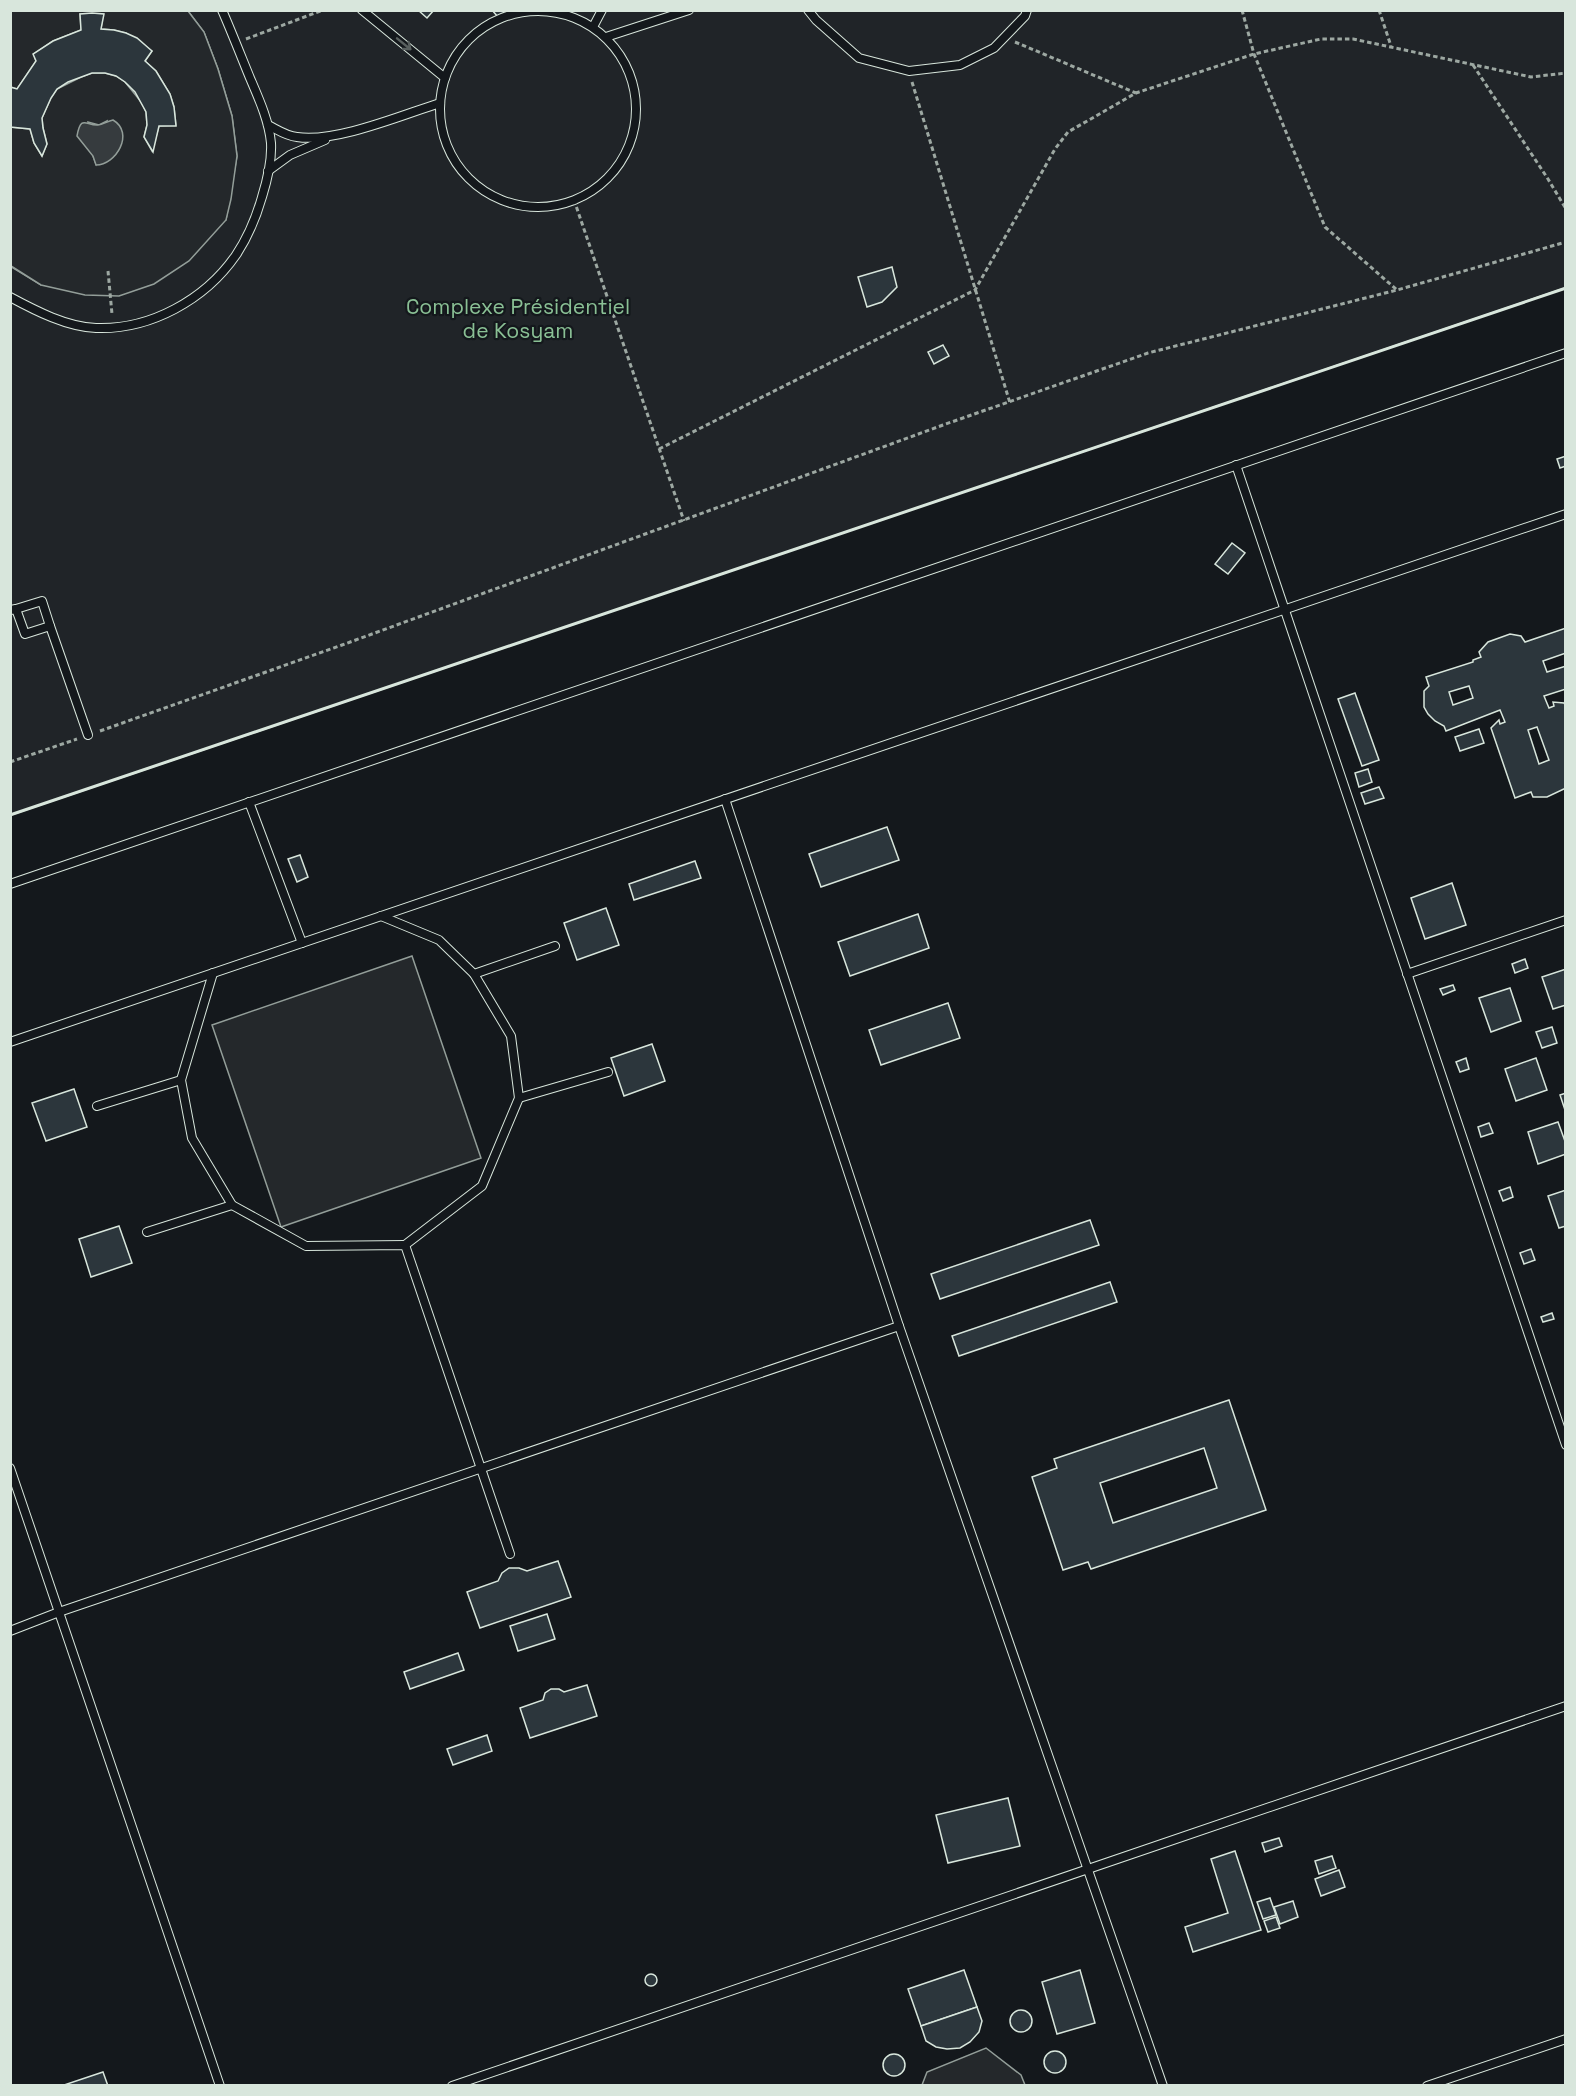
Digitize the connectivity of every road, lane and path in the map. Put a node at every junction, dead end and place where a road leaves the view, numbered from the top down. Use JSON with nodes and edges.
{"nodes":[{"id":1,"x":222,"y":10,"type":"edge"},
{"id":2,"x":323,"y":10,"type":"edge"},
{"id":3,"x":362,"y":10,"type":"edge"},
{"id":4,"x":602,"y":10,"type":"edge"},
{"id":5,"x":689,"y":10,"type":"edge"},
{"id":6,"x":808,"y":10,"type":"edge"},
{"id":7,"x":1027,"y":10,"type":"edge"},
{"id":8,"x":1242,"y":10,"type":"edge"},
{"id":9,"x":1379,"y":10,"type":"edge"},
{"id":10,"x":593,"y":27,"type":"junction"},
{"id":11,"x":606,"y":37,"type":"junction"},
{"id":12,"x":1005,"y":38,"type":"junction"},
{"id":13,"x":236,"y":43,"type":"junction"},
{"id":14,"x":1391,"y":46,"type":"junction"},
{"id":15,"x":1254,"y":54,"type":"junction"},
{"id":16,"x":1472,"y":64,"type":"junction"},
{"id":17,"x":909,"y":71,"type":"junction"},
{"id":18,"x":1566,"y":73,"type":"edge"},
{"id":19,"x":445,"y":78,"type":"junction"},
{"id":20,"x":1136,"y":93,"type":"junction"},
{"id":21,"x":440,"y":103,"type":"junction"},
{"id":22,"x":268,"y":125,"type":"junction"},
{"id":23,"x":331,"y":137,"type":"junction"},
{"id":24,"x":268,"y":171,"type":"junction"},
{"id":25,"x":574,"y":200,"type":"junction"},
{"id":26,"x":1566,"y":209,"type":"edge"},
{"id":27,"x":1566,"y":242,"type":"edge"},
{"id":28,"x":108,"y":271,"type":"dead end"},
{"id":29,"x":975,"y":290,"type":"junction"},
{"id":30,"x":1397,"y":290,"type":"junction"},
{"id":31,"x":10,"y":297,"type":"edge"},
{"id":32,"x":114,"y":327,"type":"junction"},
{"id":33,"x":1566,"y":353,"type":"edge"},
{"id":34,"x":1010,"y":403,"type":"junction"},
{"id":35,"x":659,"y":448,"type":"junction"},
{"id":36,"x":1236,"y":465,"type":"junction"},
{"id":37,"x":1566,"y":514,"type":"edge"},
{"id":38,"x":684,"y":521,"type":"junction"},
{"id":39,"x":13,"y":610,"type":"edge"},
{"id":40,"x":1284,"y":610,"type":"junction"},
{"id":41,"x":50,"y":626,"type":"junction"},
{"id":42,"x":88,"y":735,"type":"junction"},
{"id":43,"x":10,"y":762,"type":"edge"},
{"id":44,"x":725,"y":799,"type":"junction"},
{"id":45,"x":249,"y":802,"type":"junction"},
{"id":46,"x":10,"y":884,"type":"edge"},
{"id":47,"x":381,"y":916,"type":"junction"},
{"id":48,"x":1566,"y":920,"type":"edge"},
{"id":49,"x":302,"y":943,"type":"junction"},
{"id":50,"x":555,"y":946,"type":"dead end"},
{"id":51,"x":213,"y":973,"type":"junction"},
{"id":52,"x":474,"y":974,"type":"junction"},
{"id":53,"x":1407,"y":974,"type":"junction"},
{"id":54,"x":10,"y":1042,"type":"edge"},
{"id":55,"x":608,"y":1072,"type":"dead end"},
{"id":56,"x":181,"y":1080,"type":"junction"},
{"id":57,"x":519,"y":1098,"type":"junction"},
{"id":58,"x":97,"y":1106,"type":"dead end"},
{"id":59,"x":232,"y":1204,"type":"junction"},
{"id":60,"x":147,"y":1232,"type":"dead end"},
{"id":61,"x":405,"y":1245,"type":"junction"},
{"id":62,"x":899,"y":1326,"type":"junction"},
{"id":63,"x":1566,"y":1445,"type":"edge"},
{"id":64,"x":10,"y":1468,"type":"edge"},
{"id":65,"x":481,"y":1468,"type":"junction"},
{"id":66,"x":510,"y":1554,"type":"dead end"},
{"id":67,"x":59,"y":1612,"type":"junction"},
{"id":68,"x":10,"y":1631,"type":"edge"},
{"id":69,"x":1566,"y":1707,"type":"edge"},
{"id":70,"x":1088,"y":1869,"type":"junction"},
{"id":71,"x":1566,"y":2039,"type":"edge"},
{"id":72,"x":220,"y":2085,"type":"edge"},
{"id":73,"x":452,"y":2085,"type":"edge"},
{"id":74,"x":1163,"y":2085,"type":"edge"},
{"id":75,"x":1427,"y":2085,"type":"edge"}],
"edges":[{"from":1,"to":13,"type":"lane"},
{"from":2,"to":13,"type":"path"},
{"from":3,"to":19,"type":"lane","one_way":true},
{"from":4,"to":10,"type":"lane"},
{"from":5,"to":11,"type":"lane"},
{"from":6,"to":17,"type":"lane"},
{"from":7,"to":12,"type":"lane"},
{"from":8,"to":15,"type":"path"},
{"from":9,"to":14,"type":"path"},
{"from":10,"to":11,"type":"lane"},
{"from":10,"to":19,"type":"lane"},
{"from":11,"to":25,"type":"lane"},
{"from":12,"to":17,"type":"lane"},
{"from":12,"to":20,"type":"path"},
{"from":13,"to":22,"type":"lane"},
{"from":14,"to":15,"type":"path"},
{"from":14,"to":16,"type":"path"},
{"from":15,"to":20,"type":"path"},
{"from":15,"to":30,"type":"path"},
{"from":16,"to":18,"type":"path"},
{"from":16,"to":26,"type":"path"},
{"from":17,"to":29,"type":"path"},
{"from":19,"to":21,"type":"lane"},
{"from":20,"to":29,"type":"path"},
{"from":21,"to":23,"type":"lane"},
{"from":21,"to":25,"type":"lane"},
{"from":22,"to":23,"type":"lane"},
{"from":22,"to":24,"type":"lane"},
{"from":23,"to":24,"type":"lane"},
{"from":24,"to":32,"type":"lane"},
{"from":25,"to":35,"type":"path"},
{"from":27,"to":30,"type":"path"},
{"from":28,"to":32,"type":"path"},
{"from":29,"to":34,"type":"path"},
{"from":29,"to":35,"type":"path"},
{"from":30,"to":34,"type":"path"},
{"from":31,"to":32,"type":"lane"},
{"from":33,"to":36,"type":"lane"},
{"from":34,"to":38,"type":"path"},
{"from":35,"to":38,"type":"path"},
{"from":36,"to":40,"type":"lane"},
{"from":36,"to":45,"type":"lane"},
{"from":37,"to":40,"type":"lane"},
{"from":38,"to":42,"type":"path"},
{"from":39,"to":41,"type":"lane"},
{"from":39,"to":41,"type":"lane"},
{"from":40,"to":44,"type":"lane"},
{"from":40,"to":53,"type":"lane"},
{"from":41,"to":42,"type":"lane"},
{"from":42,"to":43,"type":"path"},
{"from":44,"to":47,"type":"lane"},
{"from":44,"to":62,"type":"lane"},
{"from":45,"to":46,"type":"lane"},
{"from":45,"to":49,"type":"lane"},
{"from":47,"to":49,"type":"lane"},
{"from":47,"to":52,"type":"lane"},
{"from":48,"to":53,"type":"lane"},
{"from":49,"to":51,"type":"lane"},
{"from":50,"to":52,"type":"lane"},
{"from":51,"to":54,"type":"lane"},
{"from":51,"to":56,"type":"lane"},
{"from":52,"to":57,"type":"lane"},
{"from":53,"to":63,"type":"lane"},
{"from":55,"to":57,"type":"lane"},
{"from":56,"to":58,"type":"lane"},
{"from":56,"to":59,"type":"lane"},
{"from":57,"to":61,"type":"lane"},
{"from":59,"to":60,"type":"lane"},
{"from":59,"to":61,"type":"lane"},
{"from":61,"to":65,"type":"lane"},
{"from":62,"to":65,"type":"lane"},
{"from":62,"to":70,"type":"lane"},
{"from":64,"to":67,"type":"lane"},
{"from":65,"to":66,"type":"lane"},
{"from":65,"to":67,"type":"lane"},
{"from":67,"to":68,"type":"lane"},
{"from":67,"to":72,"type":"lane"},
{"from":69,"to":70,"type":"lane"},
{"from":70,"to":73,"type":"lane"},
{"from":70,"to":74,"type":"lane"},
{"from":71,"to":75,"type":"lane"}]}
